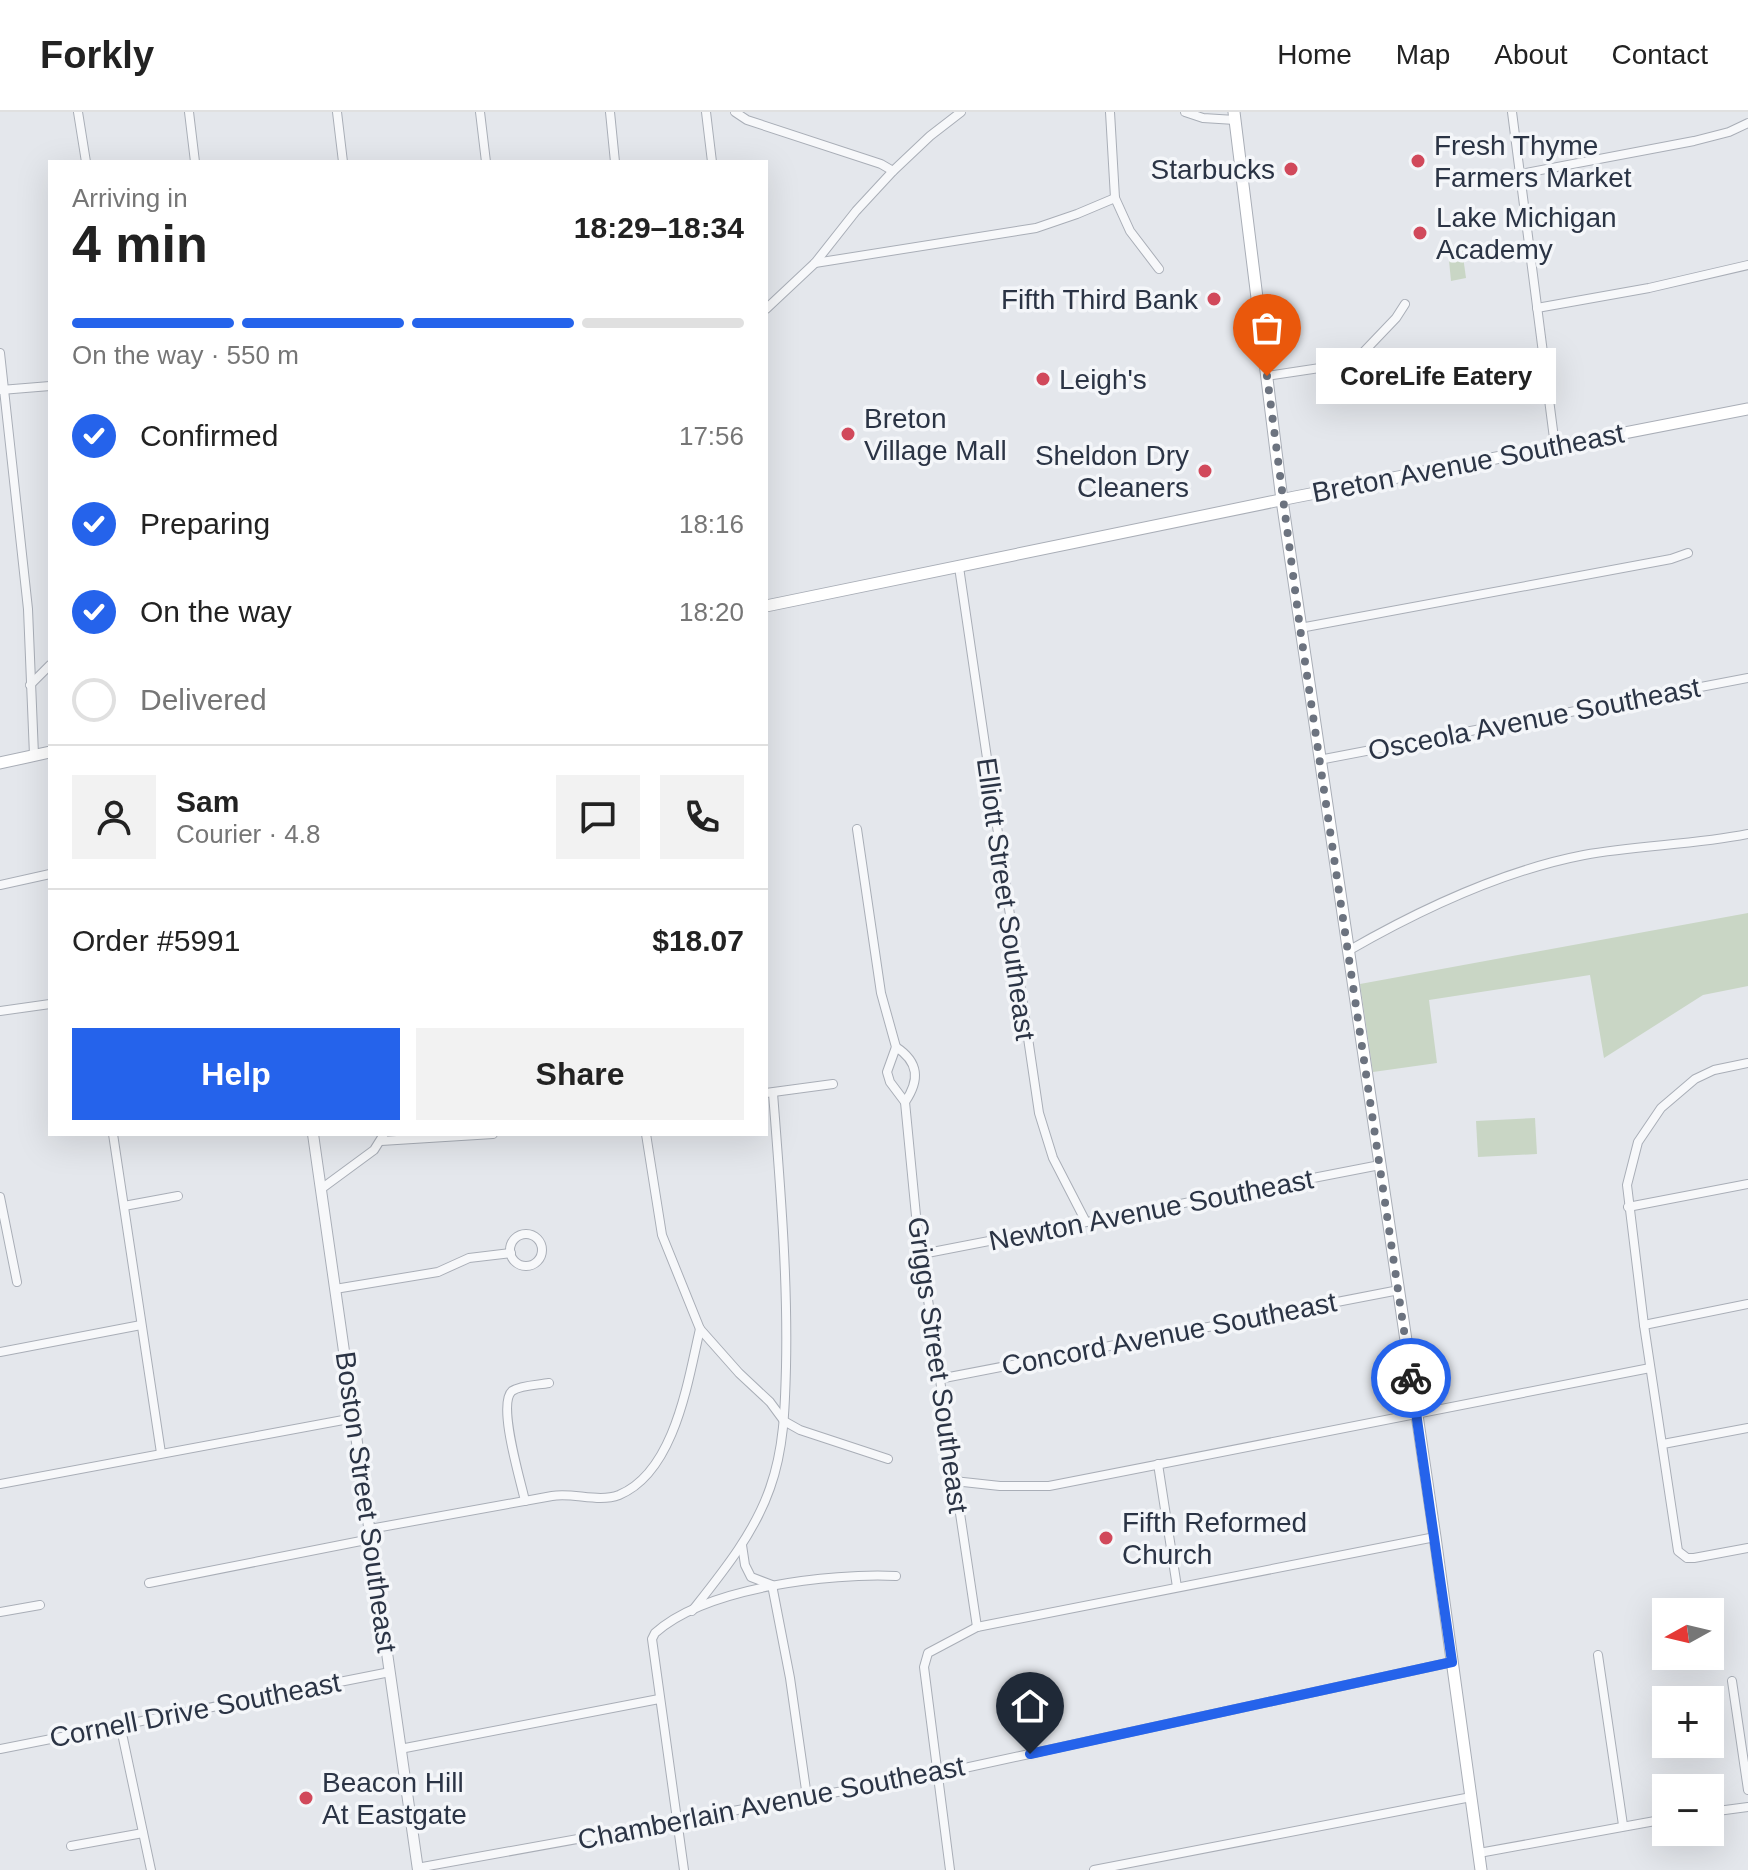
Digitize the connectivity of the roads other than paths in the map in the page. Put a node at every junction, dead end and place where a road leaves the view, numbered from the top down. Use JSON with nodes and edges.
{"nodes":[{"id":1,"x":78,"y":112,"type":"edge"},
{"id":2,"x":189,"y":112,"type":"edge"},
{"id":3,"x":337,"y":112,"type":"edge"},
{"id":4,"x":480,"y":112,"type":"edge"},
{"id":5,"x":610,"y":112,"type":"edge"},
{"id":6,"x":706,"y":112,"type":"edge"},
{"id":7,"x":735,"y":112,"type":"edge"},
{"id":8,"x":961,"y":112,"type":"edge"},
{"id":9,"x":1110,"y":112,"type":"edge"},
{"id":10,"x":1185,"y":112,"type":"edge"},
{"id":11,"x":1512,"y":112,"type":"edge"},
{"id":12,"x":1234,"y":116,"type":"edge"},
{"id":13,"x":1748,"y":123,"type":"edge"},
{"id":14,"x":86,"y":160,"type":"edge"},
{"id":15,"x":195,"y":160,"type":"edge"},
{"id":16,"x":343,"y":160,"type":"edge"},
{"id":17,"x":486,"y":160,"type":"edge"},
{"id":18,"x":615,"y":160,"type":"edge"},
{"id":19,"x":712,"y":160,"type":"edge"},
{"id":20,"x":893,"y":171,"type":"junction"},
{"id":21,"x":1520,"y":174,"type":"junction"},
{"id":22,"x":1115,"y":198,"type":"junction"},
{"id":23,"x":815,"y":263,"type":"junction"},
{"id":24,"x":1748,"y":265,"type":"edge"},
{"id":25,"x":1159,"y":269,"type":"dead end"},
{"id":26,"x":1405,"y":304,"type":"dead end"},
{"id":27,"x":768,"y":307,"type":"edge"},
{"id":28,"x":1537,"y":308,"type":"junction"},
{"id":29,"x":0,"y":353,"type":"edge"},
{"id":30,"x":1267,"y":376,"type":"junction"},
{"id":31,"x":48,"y":386,"type":"edge"},
{"id":32,"x":2,"y":390,"type":"edge"},
{"id":33,"x":1748,"y":409,"type":"edge"},
{"id":34,"x":1555,"y":446,"type":"junction"},
{"id":35,"x":1282,"y":500,"type":"junction"},
{"id":36,"x":1688,"y":553,"type":"dead end"},
{"id":37,"x":959,"y":567,"type":"junction"},
{"id":38,"x":768,"y":606,"type":"edge"},
{"id":39,"x":1300,"y":628,"type":"junction"},
{"id":40,"x":48,"y":667,"type":"edge"},
{"id":41,"x":1748,"y":678,"type":"edge"},
{"id":42,"x":30,"y":685,"type":"junction"},
{"id":43,"x":48,"y":752,"type":"edge"},
{"id":44,"x":34,"y":755,"type":"junction"},
{"id":45,"x":1319,"y":760,"type":"junction"},
{"id":46,"x":0,"y":763,"type":"edge"},
{"id":47,"x":857,"y":829,"type":"dead end"},
{"id":48,"x":1748,"y":834,"type":"edge"},
{"id":49,"x":48,"y":874,"type":"edge"},
{"id":50,"x":0,"y":885,"type":"edge"},
{"id":51,"x":1348,"y":951,"type":"junction"},
{"id":52,"x":48,"y":1004,"type":"edge"},
{"id":53,"x":0,"y":1011,"type":"edge"},
{"id":54,"x":896,"y":1047,"type":"junction"},
{"id":55,"x":1748,"y":1063,"type":"edge"},
{"id":56,"x":833,"y":1084,"type":"dead end"},
{"id":57,"x":770,"y":1093,"type":"edge"},
{"id":58,"x":905,"y":1102,"type":"junction"},
{"id":59,"x":113,"y":1136,"type":"edge"},
{"id":60,"x":313,"y":1136,"type":"edge"},
{"id":61,"x":438,"y":1136,"type":"edge"},
{"id":62,"x":646,"y":1136,"type":"edge"},
{"id":63,"x":382,"y":1138,"type":"edge"},
{"id":64,"x":1380,"y":1165,"type":"junction"},
{"id":65,"x":1748,"y":1184,"type":"edge"},
{"id":66,"x":321,"y":1189,"type":"junction"},
{"id":67,"x":178,"y":1196,"type":"dead end"},
{"id":68,"x":0,"y":1197,"type":"edge"},
{"id":69,"x":124,"y":1206,"type":"junction"},
{"id":70,"x":1628,"y":1207,"type":"junction"},
{"id":71,"x":1086,"y":1222,"type":"junction"},
{"id":72,"x":511,"y":1253,"type":"dead end"},
{"id":73,"x":922,"y":1254,"type":"junction"},
{"id":74,"x":17,"y":1282,"type":"dead end"},
{"id":75,"x":335,"y":1289,"type":"junction"},
{"id":76,"x":1399,"y":1290,"type":"junction"},
{"id":77,"x":1748,"y":1304,"type":"edge"},
{"id":78,"x":141,"y":1325,"type":"junction"},
{"id":79,"x":1644,"y":1325,"type":"junction"},
{"id":80,"x":700,"y":1329,"type":"junction"},
{"id":81,"x":0,"y":1352,"type":"edge"},
{"id":82,"x":1650,"y":1368,"type":"junction"},
{"id":83,"x":939,"y":1379,"type":"junction"},
{"id":84,"x":549,"y":1383,"type":"dead end"},
{"id":85,"x":1416,"y":1414,"type":"junction"},
{"id":86,"x":354,"y":1418,"type":"junction"},
{"id":87,"x":784,"y":1421,"type":"junction"},
{"id":88,"x":1748,"y":1428,"type":"edge"},
{"id":89,"x":1663,"y":1444,"type":"junction"},
{"id":90,"x":161,"y":1453,"type":"junction"},
{"id":91,"x":888,"y":1459,"type":"dead end"},
{"id":92,"x":1158,"y":1464,"type":"junction"},
{"id":93,"x":954,"y":1481,"type":"junction"},
{"id":94,"x":0,"y":1484,"type":"edge"},
{"id":95,"x":525,"y":1501,"type":"junction"},
{"id":96,"x":370,"y":1534,"type":"junction"},
{"id":97,"x":1435,"y":1537,"type":"junction"},
{"id":98,"x":742,"y":1544,"type":"junction"},
{"id":99,"x":1748,"y":1548,"type":"edge"},
{"id":100,"x":896,"y":1576,"type":"dead end"},
{"id":101,"x":149,"y":1583,"type":"dead end"},
{"id":102,"x":772,"y":1585,"type":"junction"},
{"id":103,"x":1177,"y":1587,"type":"junction"},
{"id":104,"x":40,"y":1605,"type":"dead end"},
{"id":105,"x":692,"y":1611,"type":"junction"},
{"id":106,"x":0,"y":1612,"type":"edge"},
{"id":107,"x":977,"y":1627,"type":"junction"},
{"id":108,"x":1598,"y":1655,"type":"dead end"},
{"id":109,"x":1452,"y":1662,"type":"junction"},
{"id":110,"x":390,"y":1672,"type":"junction"},
{"id":111,"x":1732,"y":1681,"type":"dead end"},
{"id":112,"x":659,"y":1699,"type":"junction"},
{"id":113,"x":120,"y":1724,"type":"junction"},
{"id":114,"x":0,"y":1749,"type":"edge"},
{"id":115,"x":400,"y":1749,"type":"junction"},
{"id":116,"x":937,"y":1774,"type":"junction"},
{"id":117,"x":1748,"y":1790,"type":"edge"},
{"id":118,"x":807,"y":1797,"type":"junction"},
{"id":119,"x":1471,"y":1797,"type":"junction"},
{"id":120,"x":1748,"y":1807,"type":"edge"},
{"id":121,"x":1724,"y":1810,"type":"edge"},
{"id":122,"x":677,"y":1821,"type":"junction"},
{"id":123,"x":1652,"y":1821,"type":"edge"},
{"id":124,"x":1623,"y":1825,"type":"junction"},
{"id":125,"x":143,"y":1833,"type":"junction"},
{"id":126,"x":71,"y":1846,"type":"dead end"},
{"id":127,"x":1479,"y":1853,"type":"junction"},
{"id":128,"x":418,"y":1869,"type":"edge"},
{"id":129,"x":151,"y":1870,"type":"edge"},
{"id":130,"x":684,"y":1870,"type":"edge"},
{"id":131,"x":950,"y":1870,"type":"edge"},
{"id":132,"x":1094,"y":1870,"type":"edge"},
{"id":133,"x":1481,"y":1870,"type":"edge"}],
"edges":[{"from":1,"to":14,"type":"street"},
{"from":2,"to":15,"type":"street"},
{"from":3,"to":16,"type":"street"},
{"from":4,"to":17,"type":"street"},
{"from":5,"to":18,"type":"street"},
{"from":6,"to":19,"type":"street"},
{"from":7,"to":20,"type":"street"},
{"from":8,"to":20,"type":"street"},
{"from":9,"to":22,"type":"street"},
{"from":10,"to":12,"type":"street"},
{"from":11,"to":21,"type":"street"},
{"from":12,"to":30,"type":"main road"},
{"from":13,"to":21,"type":"street"},
{"from":20,"to":23,"type":"street"},
{"from":21,"to":28,"type":"street"},
{"from":22,"to":23,"type":"street"},
{"from":22,"to":25,"type":"street"},
{"from":23,"to":27,"type":"street"},
{"from":24,"to":28,"type":"street"},
{"from":26,"to":30,"type":"street"},
{"from":28,"to":34,"type":"street"},
{"from":29,"to":32,"type":"street"},
{"from":30,"to":35,"type":"main road"},
{"from":31,"to":32,"type":"street"},
{"from":32,"to":42,"type":"street"},
{"from":33,"to":34,"type":"main road","name":"Breton Avenue Southeast"},
{"from":34,"to":35,"type":"main road","name":"Breton Avenue Southeast"},
{"from":35,"to":37,"type":"main road","name":"Breton Avenue Southeast"},
{"from":35,"to":39,"type":"main road"},
{"from":36,"to":39,"type":"street"},
{"from":37,"to":38,"type":"main road","name":"Breton Avenue Southeast"},
{"from":37,"to":71,"type":"street","name":"Elliott Street Southeast"},
{"from":39,"to":45,"type":"main road"},
{"from":40,"to":42,"type":"street"},
{"from":41,"to":45,"type":"street","name":"Osceola Avenue Southeast"},
{"from":42,"to":44,"type":"street"},
{"from":43,"to":44,"type":"main road"},
{"from":44,"to":46,"type":"main road"},
{"from":45,"to":51,"type":"main road"},
{"from":47,"to":54,"type":"street","name":"Griggs Street Southeast"},
{"from":48,"to":51,"type":"street"},
{"from":49,"to":50,"type":"street"},
{"from":51,"to":64,"type":"main road"},
{"from":52,"to":53,"type":"street"},
{"from":54,"to":58,"type":"street","name":"Griggs Street Southeast"},
{"from":54,"to":58,"type":"street","name":"Griggs Street Southeast"},
{"from":55,"to":70,"type":"street"},
{"from":56,"to":57,"type":"street"},
{"from":57,"to":87,"type":"street"},
{"from":58,"to":73,"type":"street","name":"Griggs Street Southeast"},
{"from":59,"to":69,"type":"street"},
{"from":60,"to":66,"type":"street","name":"Boston Street Southeast"},
{"from":61,"to":63,"type":"street"},
{"from":62,"to":80,"type":"street"},
{"from":63,"to":66,"type":"street"},
{"from":64,"to":71,"type":"street","name":"Newton Avenue Southeast"},
{"from":64,"to":76,"type":"main road"},
{"from":65,"to":70,"type":"street"},
{"from":66,"to":75,"type":"street","name":"Boston Street Southeast"},
{"from":67,"to":69,"type":"street"},
{"from":68,"to":74,"type":"street"},
{"from":69,"to":78,"type":"street"},
{"from":70,"to":79,"type":"street"},
{"from":71,"to":73,"type":"street","name":"Newton Avenue Southeast"},
{"from":72,"to":75,"type":"street"},
{"from":73,"to":83,"type":"street","name":"Griggs Street Southeast"},
{"from":75,"to":86,"type":"street","name":"Boston Street Southeast"},
{"from":76,"to":83,"type":"street","name":"Concord Avenue Southeast"},
{"from":76,"to":85,"type":"main road"},
{"from":77,"to":79,"type":"street"},
{"from":78,"to":81,"type":"street"},
{"from":78,"to":90,"type":"street"},
{"from":79,"to":82,"type":"street"},
{"from":80,"to":87,"type":"street"},
{"from":80,"to":95,"type":"street"},
{"from":82,"to":85,"type":"street"},
{"from":82,"to":89,"type":"street"},
{"from":83,"to":93,"type":"street","name":"Griggs Street Southeast"},
{"from":84,"to":95,"type":"street"},
{"from":85,"to":92,"type":"street"},
{"from":85,"to":97,"type":"main road"},
{"from":86,"to":90,"type":"street"},
{"from":86,"to":96,"type":"street","name":"Boston Street Southeast"},
{"from":87,"to":91,"type":"street"},
{"from":87,"to":98,"type":"street"},
{"from":88,"to":89,"type":"street"},
{"from":89,"to":99,"type":"street"},
{"from":90,"to":94,"type":"street"},
{"from":92,"to":93,"type":"street"},
{"from":92,"to":103,"type":"street"},
{"from":93,"to":107,"type":"street","name":"Griggs Street Southeast"},
{"from":95,"to":96,"type":"street"},
{"from":96,"to":101,"type":"street"},
{"from":96,"to":110,"type":"street","name":"Boston Street Southeast"},
{"from":97,"to":103,"type":"street"},
{"from":97,"to":109,"type":"main road"},
{"from":98,"to":102,"type":"street"},
{"from":98,"to":105,"type":"street"},
{"from":100,"to":102,"type":"street"},
{"from":102,"to":105,"type":"street"},
{"from":102,"to":118,"type":"street"},
{"from":103,"to":107,"type":"street"},
{"from":104,"to":106,"type":"street"},
{"from":105,"to":112,"type":"street"},
{"from":107,"to":116,"type":"street"},
{"from":108,"to":124,"type":"street"},
{"from":109,"to":116,"type":"street","name":"Chamberlain Avenue Southeast"},
{"from":109,"to":119,"type":"main road"},
{"from":110,"to":113,"type":"street","name":"Cornell Drive Southeast"},
{"from":110,"to":115,"type":"street","name":"Boston Street Southeast"},
{"from":111,"to":117,"type":"street"},
{"from":112,"to":115,"type":"street"},
{"from":112,"to":122,"type":"street"},
{"from":113,"to":114,"type":"street","name":"Cornell Drive Southeast"},
{"from":113,"to":125,"type":"street"},
{"from":115,"to":128,"type":"street","name":"Boston Street Southeast"},
{"from":116,"to":118,"type":"street","name":"Chamberlain Avenue Southeast"},
{"from":116,"to":131,"type":"street"},
{"from":118,"to":122,"type":"street","name":"Chamberlain Avenue Southeast"},
{"from":119,"to":127,"type":"main road"},
{"from":119,"to":132,"type":"street"},
{"from":120,"to":121,"type":"street"},
{"from":122,"to":128,"type":"street","name":"Chamberlain Avenue Southeast"},
{"from":122,"to":130,"type":"street"},
{"from":123,"to":124,"type":"street"},
{"from":124,"to":127,"type":"street"},
{"from":125,"to":126,"type":"street"},
{"from":125,"to":129,"type":"street"},
{"from":127,"to":133,"type":"main road"}]}
